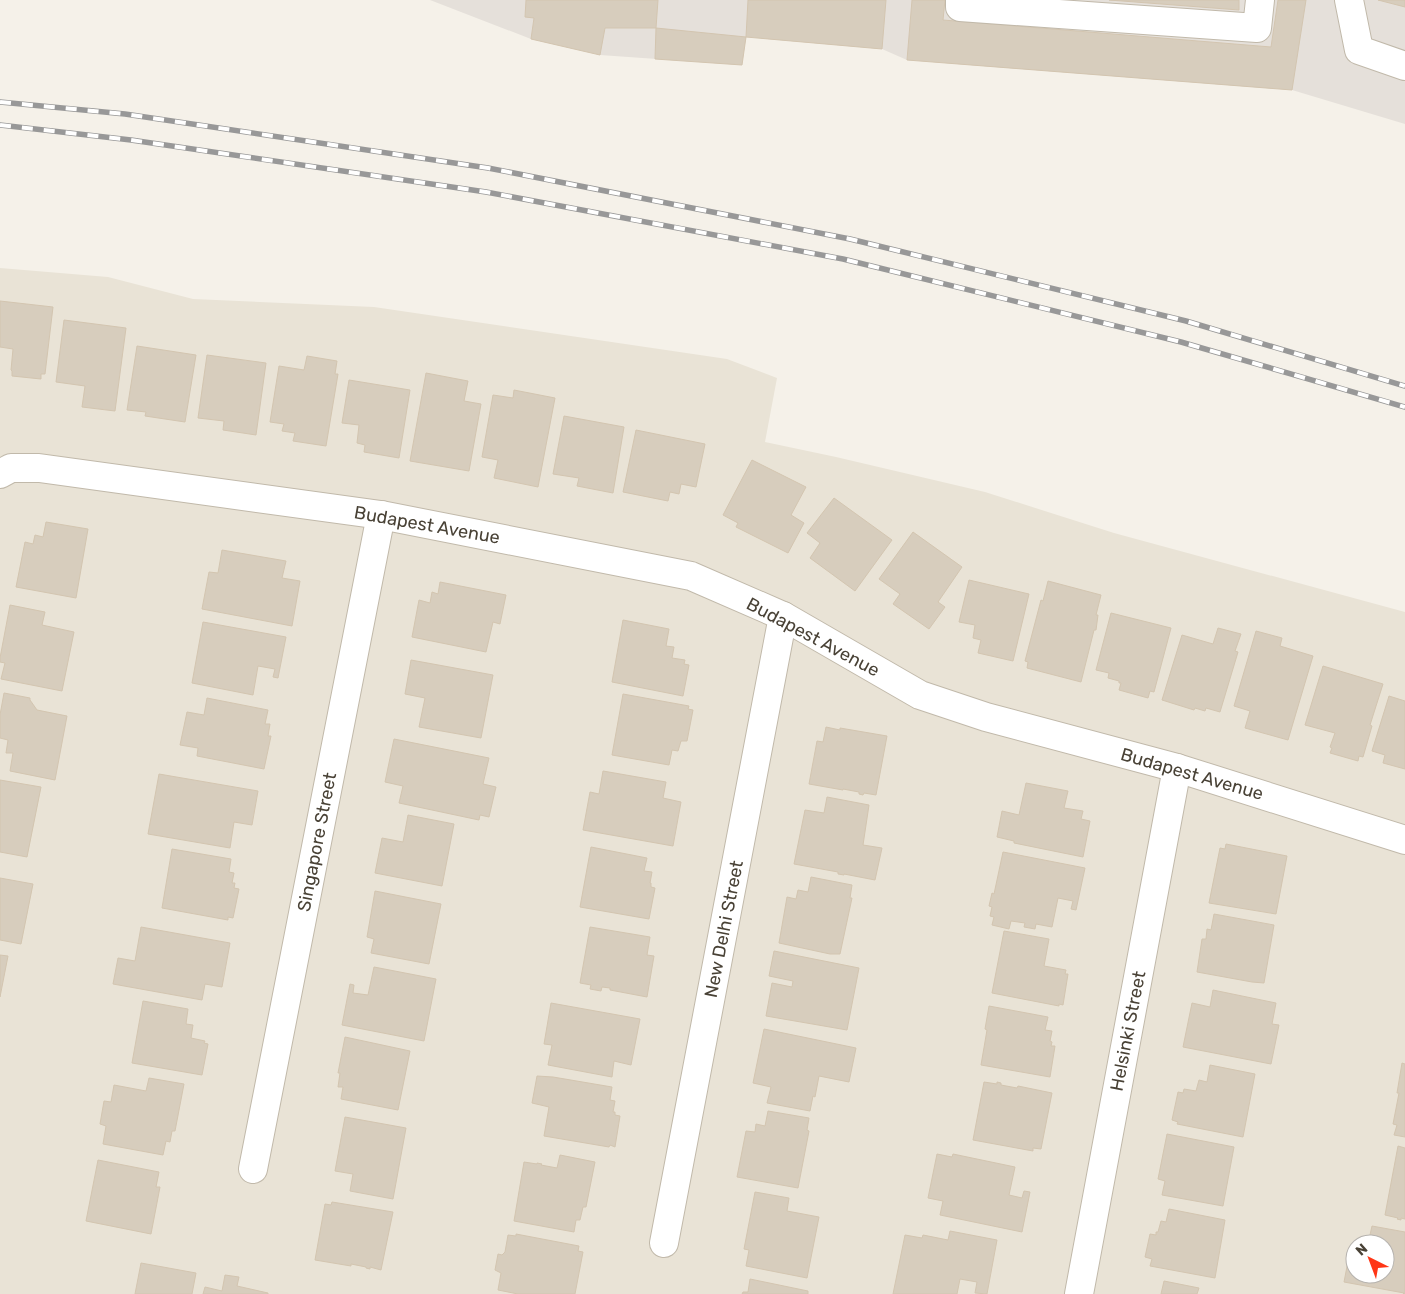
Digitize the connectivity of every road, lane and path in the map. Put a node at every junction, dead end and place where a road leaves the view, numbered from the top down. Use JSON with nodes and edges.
{"nodes":[{"id":1,"x":960,"y":0,"type":"edge"},
{"id":2,"x":1260,"y":0,"type":"edge"},
{"id":3,"x":1349,"y":0,"type":"edge"},
{"id":4,"x":1405,"y":66,"type":"edge"},
{"id":5,"x":0,"y":474,"type":"edge"},
{"id":6,"x":381,"y":515,"type":"junction"},
{"id":7,"x":783,"y":616,"type":"junction"},
{"id":8,"x":1177,"y":768,"type":"junction"},
{"id":9,"x":1405,"y":840,"type":"edge"},
{"id":10,"x":253,"y":1169,"type":"dead end"},
{"id":11,"x":664,"y":1243,"type":"dead end"},
{"id":12,"x":1079,"y":1294,"type":"edge"}],
"edges":[{"from":1,"to":2,"type":"street"},
{"from":3,"to":4,"type":"street"},
{"from":5,"to":6,"type":"street","name":"Budapest Avenue"},
{"from":6,"to":7,"type":"street","name":"Budapest Avenue"},
{"from":6,"to":10,"type":"street","name":"Singapore Street"},
{"from":7,"to":8,"type":"street","name":"Budapest Avenue"},
{"from":7,"to":11,"type":"street","name":"New Delhi Street"},
{"from":8,"to":9,"type":"street","name":"Budapest Avenue"},
{"from":8,"to":12,"type":"street","name":"Helsinki Street"}]}
